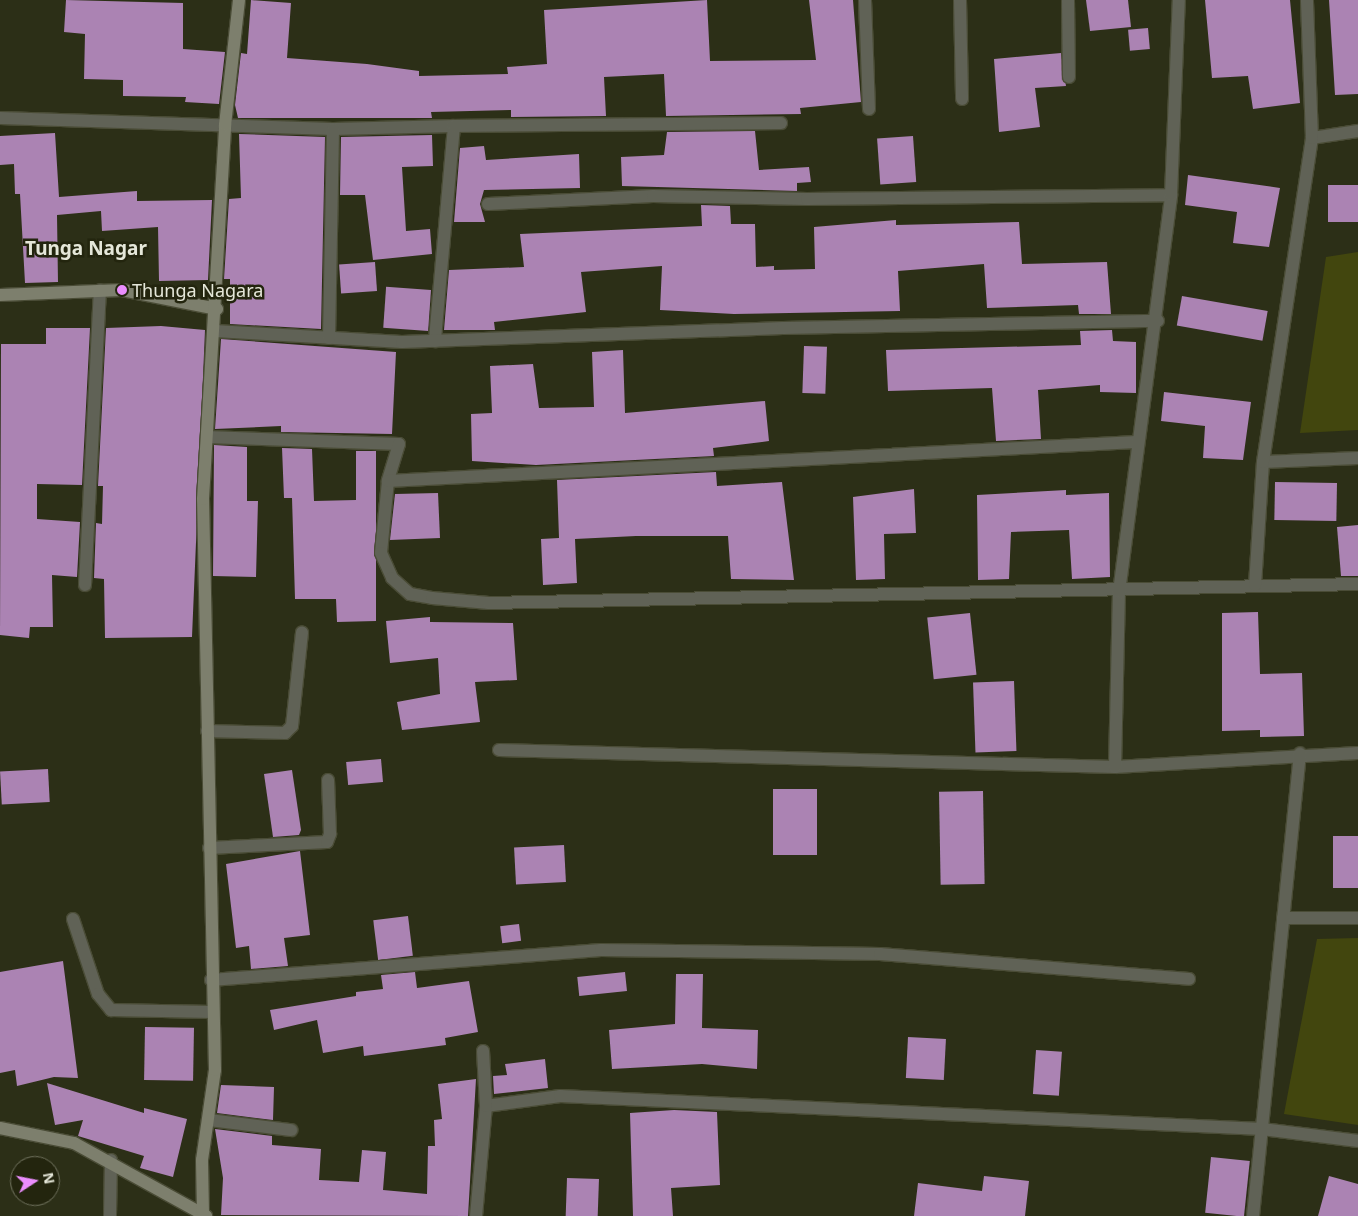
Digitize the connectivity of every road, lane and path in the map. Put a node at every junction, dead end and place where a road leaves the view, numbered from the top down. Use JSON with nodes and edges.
{"nodes":[{"id":1,"x":239,"y":0,"type":"edge"},
{"id":2,"x":865,"y":0,"type":"edge"},
{"id":3,"x":960,"y":0,"type":"edge"},
{"id":4,"x":1068,"y":0,"type":"edge"},
{"id":5,"x":1179,"y":0,"type":"edge"},
{"id":6,"x":1307,"y":0,"type":"edge"},
{"id":7,"x":1069,"y":77,"type":"dead end"},
{"id":8,"x":962,"y":99,"type":"dead end"},
{"id":9,"x":869,"y":110,"type":"dead end"},
{"id":10,"x":0,"y":118,"type":"edge"},
{"id":11,"x":781,"y":123,"type":"dead end"},
{"id":12,"x":225,"y":125,"type":"junction"},
{"id":13,"x":454,"y":126,"type":"junction"},
{"id":14,"x":333,"y":129,"type":"junction"},
{"id":15,"x":1358,"y":131,"type":"edge"},
{"id":16,"x":1312,"y":138,"type":"junction"},
{"id":17,"x":1171,"y":196,"type":"junction"},
{"id":18,"x":488,"y":204,"type":"dead end"},
{"id":19,"x":100,"y":290,"type":"junction"},
{"id":20,"x":0,"y":295,"type":"edge"},
{"id":21,"x":217,"y":309,"type":"junction"},
{"id":22,"x":1158,"y":321,"type":"junction"},
{"id":23,"x":216,"y":331,"type":"junction"},
{"id":24,"x":329,"y":338,"type":"junction"},
{"id":25,"x":435,"y":342,"type":"junction"},
{"id":26,"x":207,"y":437,"type":"junction"},
{"id":27,"x":1136,"y":442,"type":"junction"},
{"id":28,"x":1358,"y":458,"type":"edge"},
{"id":29,"x":1263,"y":462,"type":"junction"},
{"id":30,"x":388,"y":481,"type":"junction"},
{"id":31,"x":1358,"y":584,"type":"edge"},
{"id":32,"x":85,"y":585,"type":"dead end"},
{"id":33,"x":1255,"y":585,"type":"junction"},
{"id":34,"x":1119,"y":592,"type":"junction"},
{"id":35,"x":302,"y":633,"type":"dead end"},
{"id":36,"x":207,"y":731,"type":"junction"},
{"id":37,"x":499,"y":750,"type":"dead end"},
{"id":38,"x":1300,"y":753,"type":"junction"},
{"id":39,"x":1358,"y":753,"type":"edge"},
{"id":40,"x":1115,"y":766,"type":"junction"},
{"id":41,"x":328,"y":780,"type":"dead end"},
{"id":42,"x":209,"y":848,"type":"junction"},
{"id":43,"x":1283,"y":918,"type":"junction"},
{"id":44,"x":1358,"y":918,"type":"edge"},
{"id":45,"x":73,"y":919,"type":"dead end"},
{"id":46,"x":1188,"y":979,"type":"dead end"},
{"id":47,"x":211,"y":980,"type":"junction"},
{"id":48,"x":212,"y":1012,"type":"junction"},
{"id":49,"x":483,"y":1051,"type":"dead end"},
{"id":50,"x":486,"y":1106,"type":"junction"},
{"id":51,"x":208,"y":1120,"type":"junction"},
{"id":52,"x":0,"y":1128,"type":"edge"},
{"id":53,"x":1262,"y":1129,"type":"junction"},
{"id":54,"x":291,"y":1130,"type":"dead end"},
{"id":55,"x":1358,"y":1141,"type":"edge"},
{"id":56,"x":111,"y":1160,"type":"junction"},
{"id":57,"x":204,"y":1214,"type":"edge"},
{"id":58,"x":110,"y":1216,"type":"edge"},
{"id":59,"x":476,"y":1216,"type":"edge"},
{"id":60,"x":1253,"y":1216,"type":"edge"}],
"edges":[{"from":1,"to":12,"type":"street"},
{"from":2,"to":9,"type":"street"},
{"from":3,"to":8,"type":"street"},
{"from":4,"to":7,"type":"street"},
{"from":5,"to":17,"type":"street"},
{"from":6,"to":16,"type":"street"},
{"from":10,"to":12,"type":"street"},
{"from":11,"to":13,"type":"street"},
{"from":12,"to":14,"type":"street"},
{"from":12,"to":21,"type":"street"},
{"from":13,"to":14,"type":"street"},
{"from":13,"to":25,"type":"street"},
{"from":14,"to":24,"type":"street"},
{"from":15,"to":16,"type":"street"},
{"from":16,"to":29,"type":"street"},
{"from":17,"to":18,"type":"street"},
{"from":17,"to":22,"type":"street"},
{"from":19,"to":20,"type":"street"},
{"from":19,"to":21,"type":"street"},
{"from":19,"to":32,"type":"street"},
{"from":21,"to":23,"type":"street"},
{"from":22,"to":25,"type":"street"},
{"from":22,"to":27,"type":"street"},
{"from":23,"to":24,"type":"street"},
{"from":23,"to":26,"type":"street"},
{"from":24,"to":25,"type":"street"},
{"from":26,"to":30,"type":"street"},
{"from":26,"to":36,"type":"street"},
{"from":27,"to":30,"type":"street"},
{"from":27,"to":34,"type":"street"},
{"from":28,"to":29,"type":"street"},
{"from":29,"to":33,"type":"street"},
{"from":30,"to":34,"type":"street"},
{"from":31,"to":33,"type":"street"},
{"from":33,"to":34,"type":"street"},
{"from":34,"to":40,"type":"street"},
{"from":35,"to":36,"type":"street"},
{"from":36,"to":42,"type":"street"},
{"from":37,"to":40,"type":"street"},
{"from":38,"to":39,"type":"street"},
{"from":38,"to":40,"type":"street"},
{"from":38,"to":43,"type":"street"},
{"from":41,"to":42,"type":"street"},
{"from":42,"to":47,"type":"street"},
{"from":43,"to":44,"type":"street"},
{"from":43,"to":53,"type":"street"},
{"from":45,"to":48,"type":"street"},
{"from":46,"to":47,"type":"street"},
{"from":47,"to":48,"type":"street"},
{"from":48,"to":51,"type":"street"},
{"from":49,"to":50,"type":"street"},
{"from":50,"to":53,"type":"street"},
{"from":50,"to":59,"type":"street"},
{"from":51,"to":54,"type":"street"},
{"from":51,"to":57,"type":"street"},
{"from":52,"to":56,"type":"street"},
{"from":53,"to":55,"type":"street"},
{"from":53,"to":60,"type":"street"},
{"from":56,"to":57,"type":"street"},
{"from":56,"to":58,"type":"street"}]}
